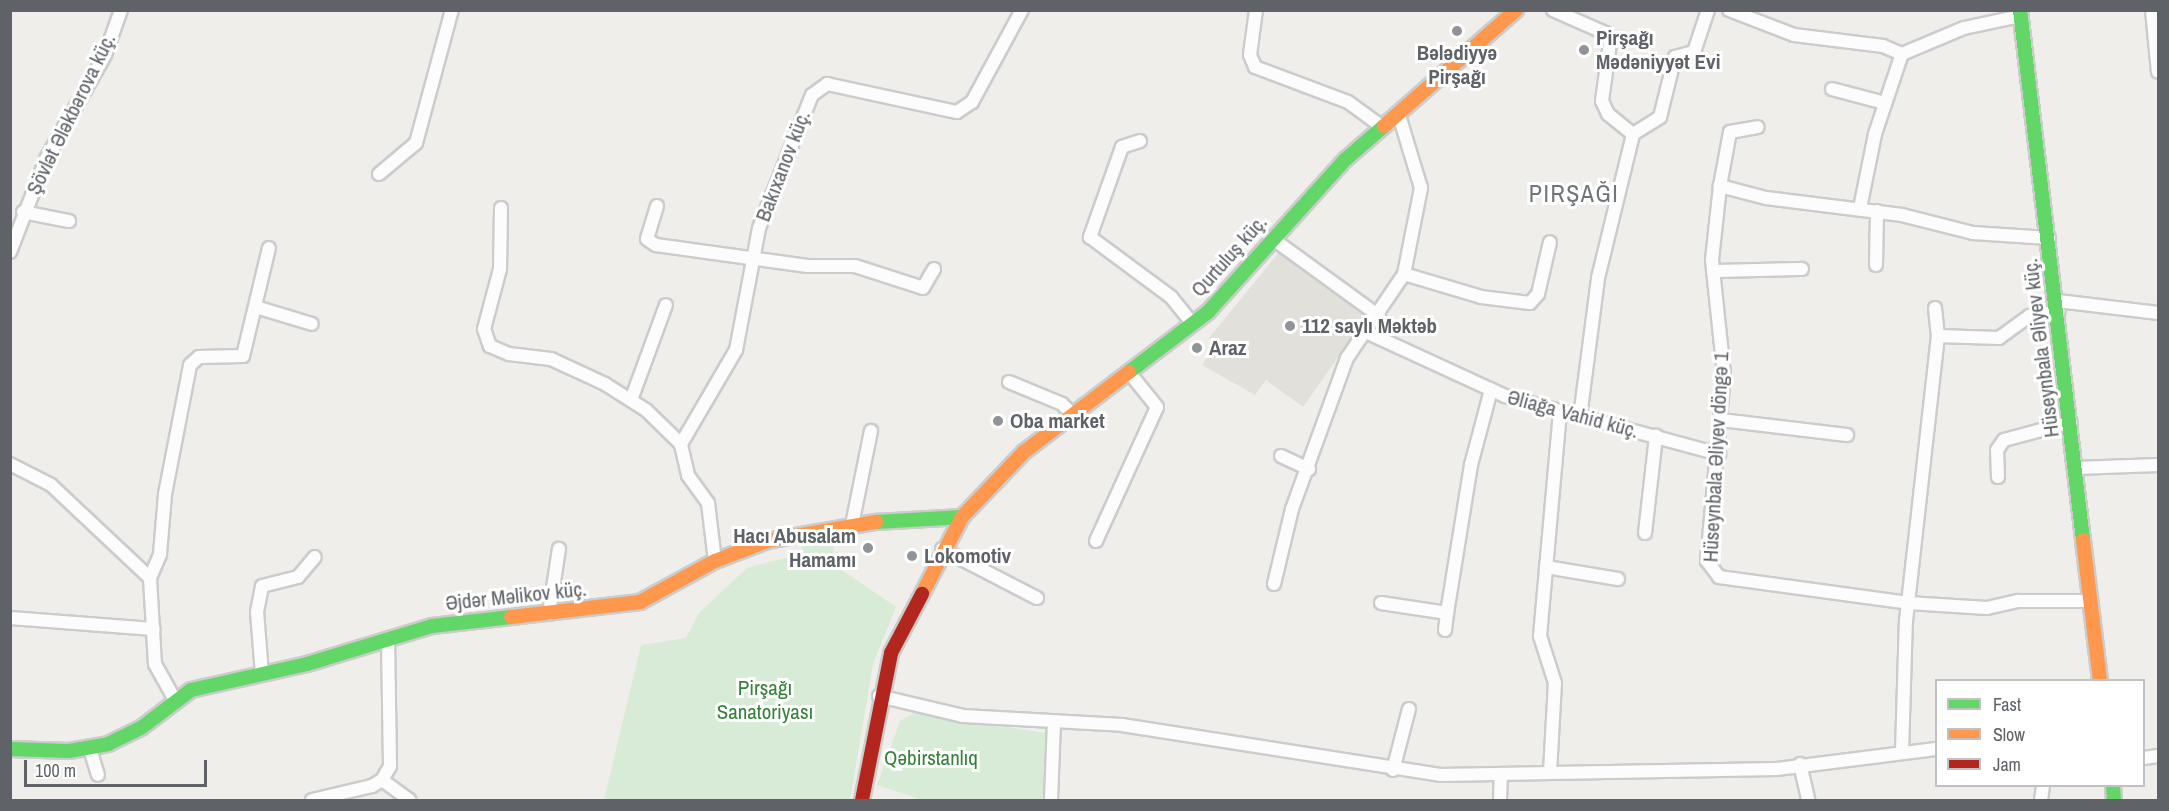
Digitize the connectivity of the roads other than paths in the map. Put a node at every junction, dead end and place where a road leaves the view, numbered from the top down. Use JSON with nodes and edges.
{"nodes":[{"id":1,"x":121,"y":10,"type":"edge"},
{"id":2,"x":452,"y":10,"type":"edge"},
{"id":3,"x":1022,"y":10,"type":"edge"},
{"id":4,"x":1256,"y":10,"type":"edge"},
{"id":5,"x":1516,"y":10,"type":"edge"},
{"id":6,"x":1553,"y":10,"type":"edge"},
{"id":7,"x":1708,"y":10,"type":"edge"},
{"id":8,"x":1729,"y":10,"type":"edge"},
{"id":9,"x":2152,"y":10,"type":"edge"},
{"id":10,"x":2020,"y":13,"type":"edge"},
{"id":11,"x":1902,"y":54,"type":"junction"},
{"id":12,"x":2158,"y":72,"type":"edge"},
{"id":13,"x":1832,"y":89,"type":"dead end"},
{"id":14,"x":1885,"y":103,"type":"junction"},
{"id":15,"x":1398,"y":112,"type":"junction"},
{"id":16,"x":1382,"y":126,"type":"junction"},
{"id":17,"x":1758,"y":127,"type":"dead end"},
{"id":18,"x":1633,"y":134,"type":"junction"},
{"id":19,"x":1140,"y":141,"type":"dead end"},
{"id":20,"x":379,"y":174,"type":"dead end"},
{"id":21,"x":1720,"y":186,"type":"junction"},
{"id":22,"x":657,"y":206,"type":"dead end"},
{"id":23,"x":501,"y":208,"type":"dead end"},
{"id":24,"x":1860,"y":208,"type":"junction"},
{"id":25,"x":1877,"y":210,"type":"junction"},
{"id":26,"x":23,"y":212,"type":"junction"},
{"id":27,"x":69,"y":221,"type":"dead end"},
{"id":28,"x":2049,"y":238,"type":"junction"},
{"id":29,"x":1273,"y":239,"type":"junction"},
{"id":30,"x":1550,"y":242,"type":"dead end"},
{"id":31,"x":269,"y":249,"type":"dead end"},
{"id":32,"x":10,"y":252,"type":"edge"},
{"id":33,"x":754,"y":260,"type":"junction"},
{"id":34,"x":1876,"y":265,"type":"dead end"},
{"id":35,"x":1802,"y":268,"type":"dead end"},
{"id":36,"x":934,"y":269,"type":"dead end"},
{"id":37,"x":1713,"y":271,"type":"junction"},
{"id":38,"x":1404,"y":274,"type":"junction"},
{"id":39,"x":666,"y":305,"type":"dead end"},
{"id":40,"x":2059,"y":306,"type":"junction"},
{"id":41,"x":259,"y":308,"type":"junction"},
{"id":42,"x":1935,"y":308,"type":"dead end"},
{"id":43,"x":2158,"y":314,"type":"edge"},
{"id":44,"x":1379,"y":316,"type":"junction"},
{"id":45,"x":312,"y":324,"type":"dead end"},
{"id":46,"x":1194,"y":324,"type":"junction"},
{"id":47,"x":1366,"y":332,"type":"junction"},
{"id":48,"x":1938,"y":336,"type":"junction"},
{"id":49,"x":1128,"y":372,"type":"junction"},
{"id":50,"x":1009,"y":382,"type":"dead end"},
{"id":51,"x":1491,"y":390,"type":"junction"},
{"id":52,"x":631,"y":400,"type":"junction"},
{"id":53,"x":1560,"y":411,"type":"junction"},
{"id":54,"x":1073,"y":415,"type":"junction"},
{"id":55,"x":1580,"y":417,"type":"junction"},
{"id":56,"x":1721,"y":420,"type":"junction"},
{"id":57,"x":2071,"y":422,"type":"junction"},
{"id":58,"x":871,"y":431,"type":"dead end"},
{"id":59,"x":1847,"y":435,"type":"dead end"},
{"id":60,"x":1656,"y":436,"type":"junction"},
{"id":61,"x":681,"y":444,"type":"junction"},
{"id":62,"x":1719,"y":454,"type":"junction"},
{"id":63,"x":1281,"y":456,"type":"dead end"},
{"id":64,"x":10,"y":464,"type":"edge"},
{"id":65,"x":2158,"y":465,"type":"edge"},
{"id":66,"x":2076,"y":468,"type":"junction"},
{"id":67,"x":1309,"y":470,"type":"junction"},
{"id":68,"x":1998,"y":477,"type":"dead end"},
{"id":69,"x":962,"y":517,"type":"junction"},
{"id":70,"x":852,"y":525,"type":"junction"},
{"id":71,"x":1645,"y":533,"type":"dead end"},
{"id":72,"x":1096,"y":541,"type":"dead end"},
{"id":73,"x":559,"y":549,"type":"dead end"},
{"id":74,"x":942,"y":549,"type":"junction"},
{"id":75,"x":315,"y":557,"type":"dead end"},
{"id":76,"x":715,"y":561,"type":"junction"},
{"id":77,"x":1546,"y":567,"type":"junction"},
{"id":78,"x":150,"y":578,"type":"junction"},
{"id":79,"x":1618,"y":579,"type":"dead end"},
{"id":80,"x":1274,"y":584,"type":"dead end"},
{"id":81,"x":1037,"y":598,"type":"dead end"},
{"id":82,"x":2091,"y":601,"type":"junction"},
{"id":83,"x":1381,"y":603,"type":"dead end"},
{"id":84,"x":1908,"y":603,"type":"junction"},
{"id":85,"x":1447,"y":613,"type":"junction"},
{"id":86,"x":549,"y":614,"type":"junction"},
{"id":87,"x":10,"y":618,"type":"edge"},
{"id":88,"x":154,"y":629,"type":"junction"},
{"id":89,"x":1445,"y":630,"type":"dead end"},
{"id":90,"x":388,"y":639,"type":"junction"},
{"id":91,"x":262,"y":674,"type":"junction"},
{"id":92,"x":2100,"y":679,"type":"edge"},
{"id":93,"x":879,"y":696,"type":"junction"},
{"id":94,"x":175,"y":700,"type":"junction"},
{"id":95,"x":1408,"y":709,"type":"dead end"},
{"id":96,"x":1054,"y":723,"type":"junction"},
{"id":97,"x":10,"y":749,"type":"edge"},
{"id":98,"x":90,"y":749,"type":"junction"},
{"id":99,"x":1935,"y":749,"type":"edge"},
{"id":100,"x":1902,"y":752,"type":"junction"},
{"id":101,"x":1800,"y":764,"type":"junction"},
{"id":102,"x":1393,"y":770,"type":"junction"},
{"id":103,"x":1550,"y":772,"type":"junction"},
{"id":104,"x":1501,"y":774,"type":"junction"},
{"id":105,"x":98,"y":776,"type":"dead end"},
{"id":106,"x":382,"y":780,"type":"junction"},
{"id":107,"x":312,"y":801,"type":"edge"},
{"id":108,"x":410,"y":801,"type":"edge"},
{"id":109,"x":862,"y":801,"type":"edge"},
{"id":110,"x":1051,"y":801,"type":"edge"},
{"id":111,"x":1500,"y":801,"type":"edge"},
{"id":112,"x":1808,"y":801,"type":"edge"}],
"edges":[{"from":1,"to":26,"type":"street","name":"Şövlət Ələkbərova küç."},
{"from":2,"to":20,"type":"street"},
{"from":3,"to":33,"type":"street","name":"Bakıxanov küç."},
{"from":4,"to":16,"type":"street"},
{"from":5,"to":15,"type":"street","name":"Qurtuluş küç."},
{"from":6,"to":18,"type":"street"},
{"from":7,"to":18,"type":"street"},
{"from":8,"to":11,"type":"street"},
{"from":9,"to":12,"type":"street"},
{"from":10,"to":11,"type":"street"},
{"from":10,"to":28,"type":"street","name":"Hüseynbala Əliyev küç."},
{"from":11,"to":14,"type":"street"},
{"from":13,"to":14,"type":"street"},
{"from":14,"to":24,"type":"street"},
{"from":15,"to":16,"type":"street","name":"Qurtuluş küç."},
{"from":15,"to":38,"type":"street"},
{"from":16,"to":29,"type":"street","name":"Qurtuluş küç."},
{"from":17,"to":21,"type":"street","name":"Hüseynbala Əliyev döngə 1"},
{"from":18,"to":55,"type":"street"},
{"from":19,"to":46,"type":"street"},
{"from":21,"to":24,"type":"street"},
{"from":21,"to":37,"type":"street","name":"Hüseynbala Əliyev döngə 1"},
{"from":22,"to":33,"type":"street"},
{"from":23,"to":52,"type":"street"},
{"from":24,"to":25,"type":"street"},
{"from":25,"to":28,"type":"street"},
{"from":25,"to":34,"type":"street"},
{"from":26,"to":27,"type":"street"},
{"from":26,"to":32,"type":"street","name":"Şövlət Ələkbərova küç."},
{"from":28,"to":40,"type":"street","name":"Hüseynbala Əliyev küç."},
{"from":29,"to":44,"type":"street"},
{"from":29,"to":46,"type":"street","name":"Qurtuluş küç."},
{"from":30,"to":38,"type":"street"},
{"from":31,"to":41,"type":"street"},
{"from":33,"to":36,"type":"street"},
{"from":33,"to":61,"type":"street","name":"Bakıxanov küç."},
{"from":35,"to":37,"type":"street"},
{"from":37,"to":56,"type":"street","name":"Hüseynbala Əliyev döngə 1"},
{"from":38,"to":44,"type":"street"},
{"from":39,"to":52,"type":"street"},
{"from":40,"to":43,"type":"street"},
{"from":40,"to":48,"type":"street"},
{"from":40,"to":57,"type":"street","name":"Hüseynbala Əliyev küç."},
{"from":41,"to":45,"type":"street"},
{"from":41,"to":78,"type":"street"},
{"from":42,"to":48,"type":"street"},
{"from":44,"to":47,"type":"street"},
{"from":46,"to":49,"type":"street","name":"Qurtuluş küç."},
{"from":47,"to":51,"type":"street","name":"Əliağa Vahid küç."},
{"from":47,"to":67,"type":"street"},
{"from":48,"to":84,"type":"street"},
{"from":49,"to":54,"type":"street","name":"Qurtuluş küç."},
{"from":49,"to":72,"type":"street"},
{"from":50,"to":54,"type":"street"},
{"from":51,"to":53,"type":"street","name":"Əliağa Vahid küç."},
{"from":51,"to":85,"type":"street"},
{"from":52,"to":61,"type":"street"},
{"from":53,"to":55,"type":"street","name":"Əliağa Vahid küç."},
{"from":53,"to":77,"type":"street"},
{"from":54,"to":69,"type":"street","name":"Qurtuluş küç."},
{"from":55,"to":60,"type":"street","name":"Əliağa Vahid küç."},
{"from":56,"to":59,"type":"street"},
{"from":56,"to":62,"type":"street","name":"Hüseynbala Əliyev döngə 1"},
{"from":57,"to":66,"type":"street","name":"Hüseynbala Əliyev küç."},
{"from":57,"to":68,"type":"street"},
{"from":58,"to":70,"type":"street"},
{"from":60,"to":62,"type":"street","name":"Əliağa Vahid küç."},
{"from":60,"to":71,"type":"street"},
{"from":61,"to":76,"type":"street"},
{"from":62,"to":84,"type":"street","name":"Hüseynbala Əliyev döngə 1"},
{"from":63,"to":67,"type":"street"},
{"from":64,"to":78,"type":"street"},
{"from":65,"to":66,"type":"street"},
{"from":66,"to":82,"type":"street","name":"Hüseynbala Əliyev küç."},
{"from":67,"to":80,"type":"street"},
{"from":69,"to":70,"type":"street","name":"Əjdər Məlikov küç."},
{"from":69,"to":74,"type":"street","name":"Qurtuluş küç."},
{"from":70,"to":76,"type":"street","name":"Əjdər Məlikov küç."},
{"from":73,"to":86,"type":"street"},
{"from":74,"to":81,"type":"street"},
{"from":74,"to":93,"type":"street","name":"Qurtuluş küç."},
{"from":75,"to":91,"type":"street"},
{"from":76,"to":86,"type":"street","name":"Əjdər Məlikov küç."},
{"from":77,"to":79,"type":"street"},
{"from":77,"to":103,"type":"street"},
{"from":78,"to":88,"type":"street"},
{"from":82,"to":84,"type":"street","name":"Hüseynbala Əliyev döngə 1"},
{"from":82,"to":92,"type":"street","name":"Hüseynbala Əliyev küç."},
{"from":83,"to":85,"type":"street"},
{"from":84,"to":100,"type":"street"},
{"from":85,"to":89,"type":"street"},
{"from":86,"to":90,"type":"street","name":"Əjdər Məlikov küç."},
{"from":87,"to":88,"type":"street"},
{"from":88,"to":94,"type":"street"},
{"from":90,"to":91,"type":"street","name":"Əjdər Məlikov küç."},
{"from":90,"to":106,"type":"street"},
{"from":91,"to":94,"type":"street","name":"Əjdər Məlikov küç."},
{"from":93,"to":96,"type":"street"},
{"from":93,"to":109,"type":"street","name":"Qurtuluş küç."},
{"from":94,"to":98,"type":"street","name":"Əjdər Məlikov küç."},
{"from":95,"to":102,"type":"street"},
{"from":96,"to":102,"type":"street"},
{"from":96,"to":110,"type":"street"},
{"from":97,"to":98,"type":"street","name":"Əjdər Məlikov küç."},
{"from":98,"to":105,"type":"street"},
{"from":99,"to":100,"type":"street"},
{"from":100,"to":101,"type":"street"},
{"from":101,"to":103,"type":"street"},
{"from":101,"to":112,"type":"street"},
{"from":102,"to":104,"type":"street"},
{"from":103,"to":104,"type":"street"},
{"from":104,"to":111,"type":"street"},
{"from":106,"to":107,"type":"street"},
{"from":106,"to":108,"type":"street"}]}
